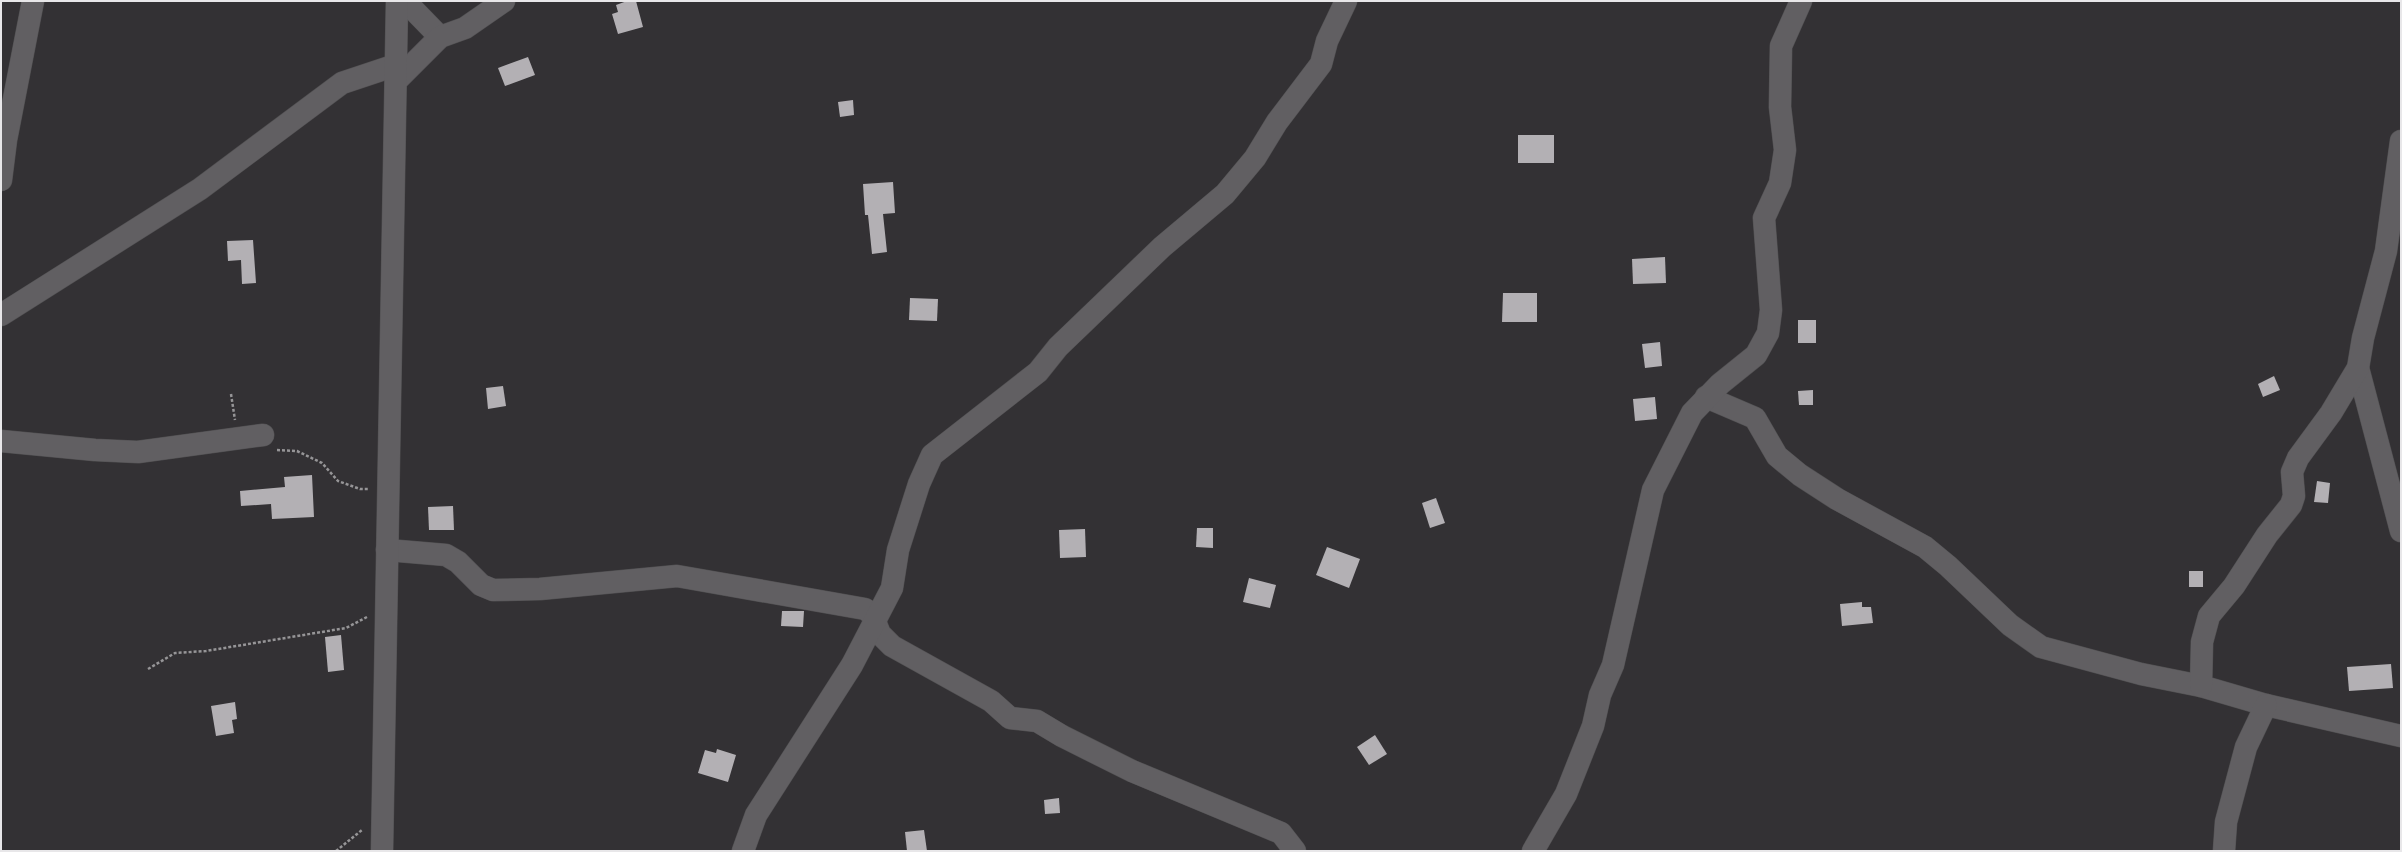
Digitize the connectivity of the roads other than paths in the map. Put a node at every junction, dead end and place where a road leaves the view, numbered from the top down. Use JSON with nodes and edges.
{"nodes":[{"id":1,"x":33,"y":1,"type":"edge"},
{"id":2,"x":397,"y":1,"type":"edge"},
{"id":3,"x":405,"y":1,"type":"edge"},
{"id":4,"x":504,"y":1,"type":"edge"},
{"id":5,"x":1346,"y":1,"type":"edge"},
{"id":6,"x":1801,"y":1,"type":"edge"},
{"id":7,"x":440,"y":38,"type":"junction"},
{"id":8,"x":396,"y":73,"type":"junction"},
{"id":9,"x":2401,"y":141,"type":"edge"},
{"id":10,"x":1,"y":180,"type":"edge"},
{"id":11,"x":1,"y":316,"type":"edge"},
{"id":12,"x":2358,"y":368,"type":"junction"},
{"id":13,"x":1706,"y":397,"type":"junction"},
{"id":14,"x":1,"y":441,"type":"edge"},
{"id":15,"x":260,"y":441,"type":"road end"},
{"id":16,"x":2401,"y":531,"type":"edge"},
{"id":17,"x":387,"y":550,"type":"junction"},
{"id":18,"x":874,"y":622,"type":"junction"},
{"id":19,"x":2201,"y":686,"type":"junction"},
{"id":20,"x":2266,"y":704,"type":"junction"},
{"id":21,"x":2401,"y":736,"type":"edge"},
{"id":22,"x":382,"y":851,"type":"edge"},
{"id":23,"x":743,"y":851,"type":"edge"},
{"id":24,"x":1296,"y":851,"type":"edge"},
{"id":25,"x":1532,"y":851,"type":"edge"},
{"id":26,"x":2224,"y":851,"type":"edge"}],
"edges":[{"from":1,"to":10,"type":"street"},
{"from":2,"to":8,"type":"street"},
{"from":3,"to":7,"type":"street"},
{"from":4,"to":7,"type":"street"},
{"from":5,"to":18,"type":"street"},
{"from":6,"to":13,"type":"street"},
{"from":7,"to":8,"type":"street"},
{"from":8,"to":11,"type":"street"},
{"from":8,"to":17,"type":"street"},
{"from":9,"to":12,"type":"street"},
{"from":12,"to":16,"type":"street"},
{"from":12,"to":19,"type":"street"},
{"from":13,"to":19,"type":"street"},
{"from":13,"to":25,"type":"street"},
{"from":14,"to":15,"type":"street"},
{"from":17,"to":18,"type":"street"},
{"from":17,"to":22,"type":"street"},
{"from":18,"to":23,"type":"street"},
{"from":18,"to":24,"type":"street"},
{"from":19,"to":20,"type":"street"},
{"from":20,"to":21,"type":"street"},
{"from":20,"to":26,"type":"street"}]}
